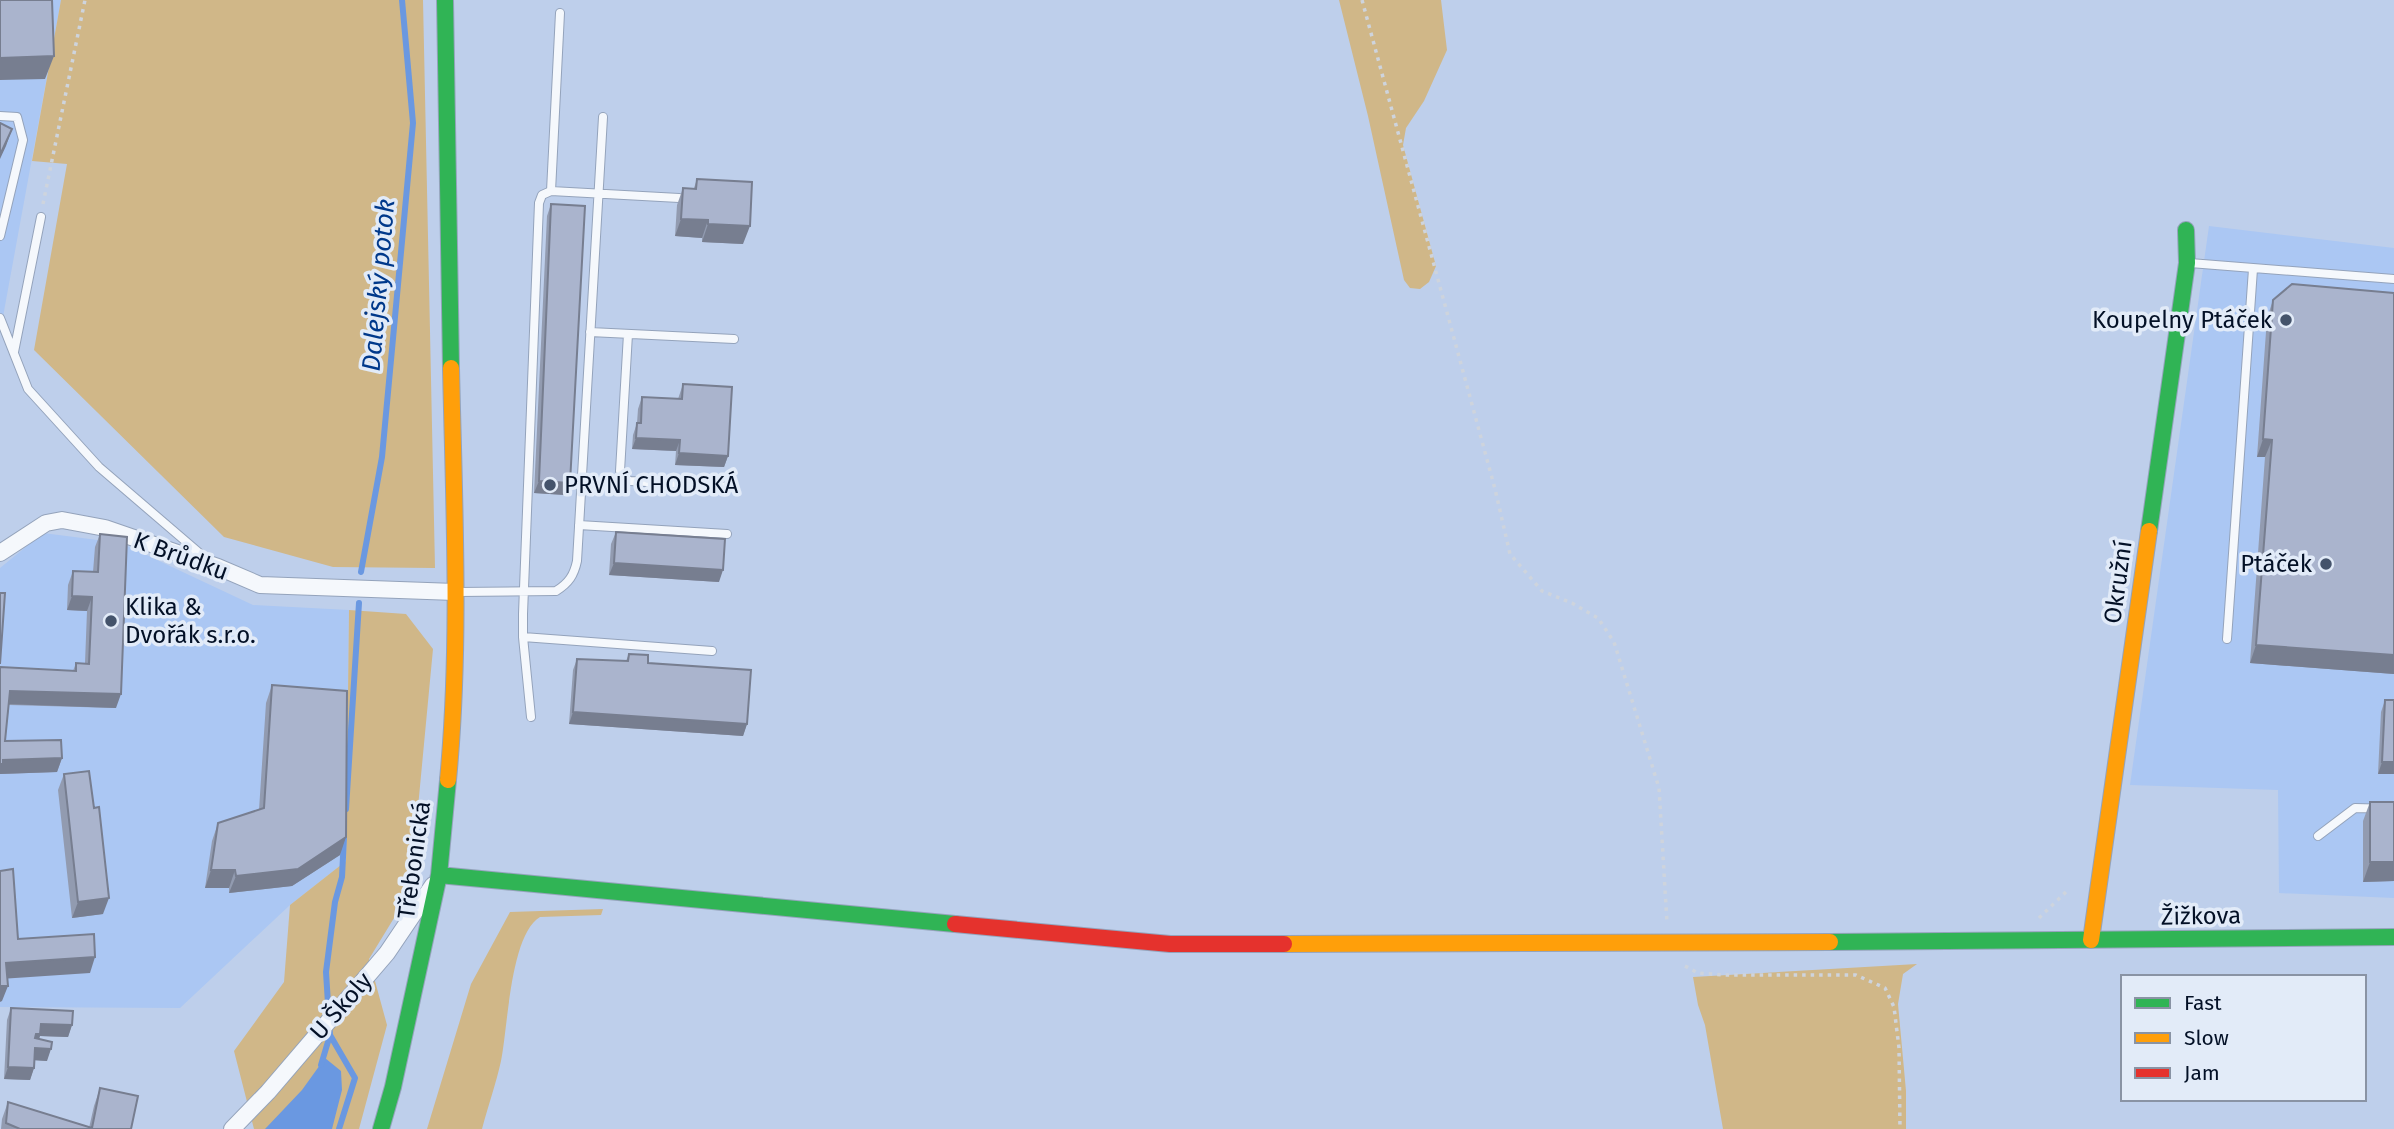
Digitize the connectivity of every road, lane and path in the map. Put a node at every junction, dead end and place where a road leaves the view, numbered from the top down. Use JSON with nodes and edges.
{"nodes":[{"id":1,"x":85,"y":0,"type":"edge"},
{"id":2,"x":445,"y":0,"type":"edge"},
{"id":3,"x":1362,"y":0,"type":"edge"},
{"id":4,"x":560,"y":13,"type":"dead end"},
{"id":5,"x":0,"y":116,"type":"edge"},
{"id":6,"x":603,"y":117,"type":"dead end"},
{"id":7,"x":551,"y":191,"type":"junction"},
{"id":8,"x":598,"y":194,"type":"junction"},
{"id":9,"x":678,"y":198,"type":"dead end"},
{"id":10,"x":41,"y":217,"type":"joint"},
{"id":11,"x":2,"y":222,"type":"edge"},
{"id":12,"x":2186,"y":230,"type":"dead end"},
{"id":13,"x":0,"y":236,"type":"edge"},
{"id":14,"x":2187,"y":263,"type":"junction"},
{"id":15,"x":2253,"y":269,"type":"junction"},
{"id":16,"x":2394,"y":279,"type":"edge"},
{"id":17,"x":1,"y":321,"type":"edge"},
{"id":18,"x":590,"y":332,"type":"junction"},
{"id":19,"x":628,"y":334,"type":"junction"},
{"id":20,"x":734,"y":339,"type":"dead end"},
{"id":21,"x":13,"y":352,"type":"junction"},
{"id":22,"x":730,"y":487,"type":"dead end"},
{"id":23,"x":579,"y":525,"type":"junction"},
{"id":24,"x":727,"y":534,"type":"dead end"},
{"id":25,"x":0,"y":553,"type":"edge"},
{"id":26,"x":218,"y":567,"type":"junction"},
{"id":27,"x":523,"y":591,"type":"junction"},
{"id":28,"x":455,"y":592,"type":"junction"},
{"id":29,"x":523,"y":638,"type":"junction"},
{"id":30,"x":2227,"y":639,"type":"dead end"},
{"id":31,"x":712,"y":651,"type":"dead end"},
{"id":32,"x":531,"y":717,"type":"dead end"},
{"id":33,"x":2394,"y":809,"type":"edge"},
{"id":34,"x":2318,"y":836,"type":"dead end"},
{"id":35,"x":439,"y":875,"type":"junction"},
{"id":36,"x":2068,"y":890,"type":"dead end"},
{"id":37,"x":2026,"y":918,"type":"dead end"},
{"id":38,"x":2394,"y":937,"type":"edge"},
{"id":39,"x":2091,"y":940,"type":"junction"},
{"id":40,"x":1668,"y":944,"type":"junction"},
{"id":41,"x":232,"y":1129,"type":"edge"},
{"id":42,"x":381,"y":1129,"type":"edge"},
{"id":43,"x":1900,"y":1129,"type":"edge"}],
"edges":[{"from":1,"to":10,"type":"path"},
{"from":2,"to":28,"type":"street","name":"Třebonická"},
{"from":3,"to":40,"type":"path"},
{"from":4,"to":7,"type":"lane"},
{"from":5,"to":11,"type":"lane"},
{"from":6,"to":8,"type":"lane"},
{"from":7,"to":8,"type":"lane"},
{"from":7,"to":27,"type":"lane"},
{"from":8,"to":9,"type":"lane"},
{"from":8,"to":18,"type":"lane"},
{"from":10,"to":21,"type":"lane"},
{"from":11,"to":13,"type":"lane"},
{"from":12,"to":14,"type":"street","name":"Okružní"},
{"from":14,"to":15,"type":"lane"},
{"from":14,"to":39,"type":"street","name":"Okružní"},
{"from":15,"to":16,"type":"lane"},
{"from":15,"to":30,"type":"lane"},
{"from":17,"to":21,"type":"lane"},
{"from":18,"to":19,"type":"lane"},
{"from":18,"to":23,"type":"lane"},
{"from":19,"to":20,"type":"lane"},
{"from":19,"to":22,"type":"lane"},
{"from":21,"to":26,"type":"lane"},
{"from":23,"to":24,"type":"lane"},
{"from":23,"to":27,"type":"lane"},
{"from":25,"to":26,"type":"street","name":"K Brůdku"},
{"from":26,"to":28,"type":"street","name":"K Brůdku"},
{"from":27,"to":28,"type":"lane"},
{"from":27,"to":29,"type":"lane"},
{"from":28,"to":35,"type":"street","name":"Třebonická"},
{"from":29,"to":31,"type":"lane"},
{"from":29,"to":32,"type":"lane"},
{"from":33,"to":34,"type":"lane"},
{"from":35,"to":40,"type":"street","name":"Žižkova"},
{"from":35,"to":41,"type":"street","name":"U Školy"},
{"from":35,"to":42,"type":"street","name":"Třebonická"},
{"from":36,"to":37,"type":"path"},
{"from":38,"to":39,"type":"street","name":"Žižkova"},
{"from":39,"to":40,"type":"street","name":"Žižkova"},
{"from":40,"to":43,"type":"path"}]}
